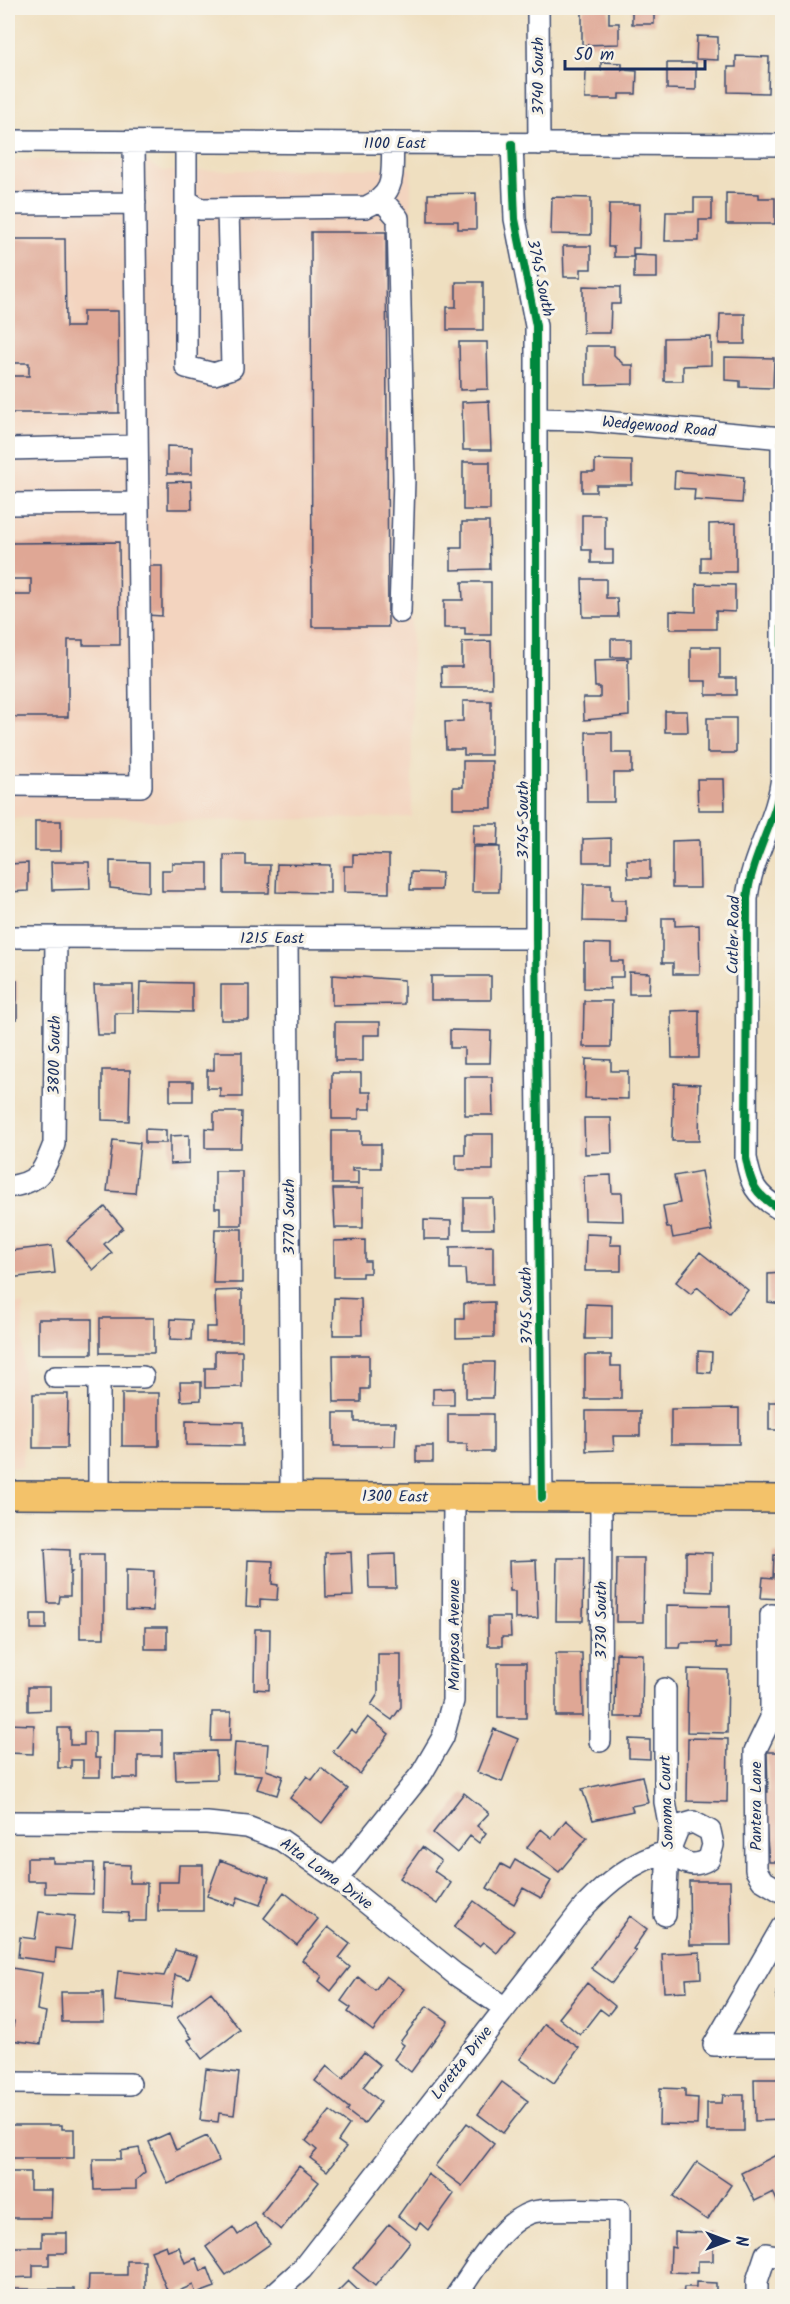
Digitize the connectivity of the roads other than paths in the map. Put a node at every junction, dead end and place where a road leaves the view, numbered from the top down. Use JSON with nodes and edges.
{"nodes":[{"id":1,"x":538,"y":8,"type":"edge"},
{"id":2,"x":8,"y":141,"type":"edge"},
{"id":3,"x":134,"y":142,"type":"junction"},
{"id":4,"x":186,"y":142,"type":"junction"},
{"id":5,"x":393,"y":143,"type":"junction"},
{"id":6,"x":512,"y":144,"type":"junction"},
{"id":7,"x":539,"y":144,"type":"junction"},
{"id":8,"x":783,"y":145,"type":"edge"},
{"id":9,"x":186,"y":200,"type":"junction"},
{"id":10,"x":382,"y":200,"type":"junction"},
{"id":11,"x":135,"y":203,"type":"junction"},
{"id":12,"x":8,"y":204,"type":"edge"},
{"id":13,"x":228,"y":209,"type":"junction"},
{"id":14,"x":536,"y":419,"type":"junction"},
{"id":15,"x":782,"y":438,"type":"edge"},
{"id":16,"x":137,"y":446,"type":"junction"},
{"id":17,"x":8,"y":449,"type":"edge"},
{"id":18,"x":138,"y":503,"type":"junction"},
{"id":19,"x":8,"y":504,"type":"edge"},
{"id":20,"x":400,"y":612,"type":"dead end"},
{"id":21,"x":8,"y":786,"type":"edge"},
{"id":22,"x":8,"y":937,"type":"edge"},
{"id":23,"x":56,"y":937,"type":"junction"},
{"id":24,"x":536,"y":938,"type":"junction"},
{"id":25,"x":287,"y":939,"type":"junction"},
{"id":26,"x":8,"y":1187,"type":"edge"},
{"id":27,"x":778,"y":1208,"type":"dead end"},
{"id":28,"x":55,"y":1377,"type":"dead end"},
{"id":29,"x":99,"y":1377,"type":"junction"},
{"id":30,"x":143,"y":1377,"type":"dead end"},
{"id":31,"x":8,"y":1495,"type":"edge"},
{"id":32,"x":99,"y":1495,"type":"junction"},
{"id":33,"x":291,"y":1496,"type":"junction"},
{"id":34,"x":454,"y":1498,"type":"junction"},
{"id":35,"x":542,"y":1498,"type":"junction"},
{"id":36,"x":602,"y":1498,"type":"junction"},
{"id":37,"x":783,"y":1499,"type":"edge"},
{"id":38,"x":783,"y":1616,"type":"edge"},
{"id":39,"x":664,"y":1689,"type":"dead end"},
{"id":40,"x":600,"y":1741,"type":"dead end"},
{"id":41,"x":8,"y":1822,"type":"edge"},
{"id":42,"x":669,"y":1851,"type":"junction"},
{"id":43,"x":337,"y":1879,"type":"junction"},
{"id":44,"x":783,"y":1892,"type":"edge"},
{"id":45,"x":665,"y":1915,"type":"dead end"},
{"id":46,"x":783,"y":1927,"type":"edge"},
{"id":47,"x":505,"y":2008,"type":"junction"},
{"id":48,"x":783,"y":2045,"type":"edge"},
{"id":49,"x":8,"y":2083,"type":"edge"},
{"id":50,"x":130,"y":2084,"type":"dead end"},
{"id":51,"x":783,"y":2257,"type":"edge"},
{"id":52,"x":272,"y":2296,"type":"edge"},
{"id":53,"x":456,"y":2296,"type":"edge"},
{"id":54,"x":619,"y":2296,"type":"edge"},
{"id":55,"x":757,"y":2296,"type":"edge"}],
"edges":[{"from":1,"to":7,"type":"street","name":"3740 South"},
{"from":2,"to":3,"type":"street","name":"1100 East"},
{"from":3,"to":4,"type":"street","name":"1100 East"},
{"from":3,"to":11,"type":"street"},
{"from":4,"to":5,"type":"street","name":"1100 East"},
{"from":4,"to":9,"type":"street"},
{"from":5,"to":6,"type":"street","name":"1100 East"},
{"from":5,"to":10,"type":"street"},
{"from":6,"to":7,"type":"street","name":"1100 East"},
{"from":6,"to":14,"type":"street","name":"3745 South"},
{"from":7,"to":8,"type":"street","name":"1100 East"},
{"from":9,"to":13,"type":"street"},
{"from":9,"to":13,"type":"street"},
{"from":10,"to":13,"type":"street"},
{"from":10,"to":20,"type":"street"},
{"from":11,"to":12,"type":"street"},
{"from":11,"to":16,"type":"street"},
{"from":14,"to":15,"type":"street","name":"Wedgewood Road"},
{"from":14,"to":24,"type":"street","name":"3745 South"},
{"from":15,"to":27,"type":"street","name":"Cutler Road"},
{"from":16,"to":17,"type":"street"},
{"from":16,"to":18,"type":"street"},
{"from":18,"to":19,"type":"street"},
{"from":18,"to":21,"type":"street"},
{"from":22,"to":23,"type":"street","name":"1215 East"},
{"from":23,"to":25,"type":"street","name":"1215 East"},
{"from":23,"to":26,"type":"street","name":"3800 South"},
{"from":24,"to":25,"type":"street","name":"1215 East"},
{"from":24,"to":35,"type":"street","name":"3745 South"},
{"from":25,"to":33,"type":"street","name":"3770 South"},
{"from":28,"to":29,"type":"street"},
{"from":29,"to":30,"type":"street"},
{"from":29,"to":32,"type":"street"},
{"from":31,"to":32,"type":"main road","name":"1300 East"},
{"from":32,"to":33,"type":"main road","name":"1300 East"},
{"from":33,"to":34,"type":"main road","name":"1300 East"},
{"from":34,"to":35,"type":"main road","name":"1300 East"},
{"from":34,"to":43,"type":"street","name":"Mariposa Avenue"},
{"from":35,"to":36,"type":"main road","name":"1300 East"},
{"from":36,"to":37,"type":"main road","name":"1300 East"},
{"from":36,"to":40,"type":"street","name":"3730 South"},
{"from":38,"to":44,"type":"street","name":"Pantera Lane"},
{"from":39,"to":42,"type":"street","name":"Sonoma Court"},
{"from":41,"to":43,"type":"street","name":"Alta Loma Drive"},
{"from":42,"to":45,"type":"street","name":"Sonoma Court"},
{"from":42,"to":47,"type":"street","name":"Loretta Drive"},
{"from":43,"to":47,"type":"street","name":"Alta Loma Drive"},
{"from":46,"to":48,"type":"street"},
{"from":47,"to":52,"type":"street","name":"Loretta Drive"},
{"from":49,"to":50,"type":"street"},
{"from":51,"to":55,"type":"street"},
{"from":53,"to":54,"type":"street"}]}
